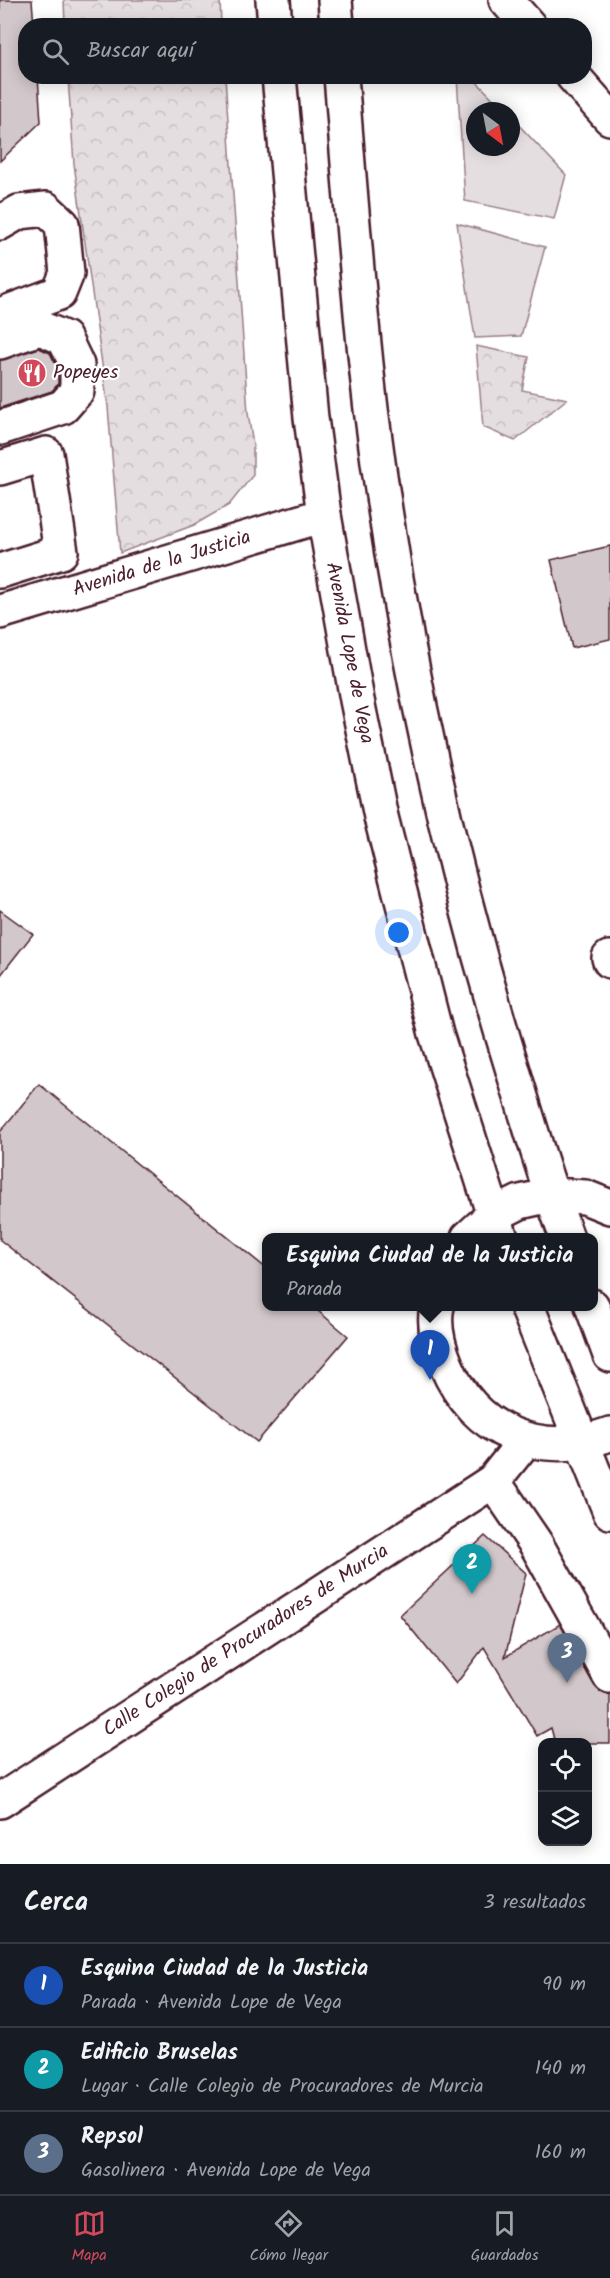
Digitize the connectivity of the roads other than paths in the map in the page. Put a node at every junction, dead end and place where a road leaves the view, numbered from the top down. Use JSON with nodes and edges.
{"nodes":[{"id":1,"x":273,"y":0,"type":"edge"},
{"id":2,"x":335,"y":0,"type":"edge"},
{"id":3,"x":506,"y":0,"type":"edge"},
{"id":4,"x":274,"y":18,"type":"edge"},
{"id":5,"x":336,"y":18,"type":"edge"},
{"id":6,"x":522,"y":18,"type":"edge"},
{"id":7,"x":280,"y":84,"type":"edge"},
{"id":8,"x":341,"y":84,"type":"edge"},
{"id":9,"x":580,"y":84,"type":"edge"},
{"id":10,"x":610,"y":118,"type":"edge"},
{"id":11,"x":0,"y":223,"type":"edge"},
{"id":12,"x":0,"y":315,"type":"edge"},
{"id":13,"x":0,"y":342,"type":"edge"},
{"id":14,"x":0,"y":428,"type":"edge"},
{"id":15,"x":0,"y":468,"type":"edge"},
{"id":16,"x":324,"y":515,"type":"junction"},
{"id":17,"x":0,"y":571,"type":"edge"},
{"id":18,"x":0,"y":612,"type":"edge"},
{"id":19,"x":551,"y":1196,"type":"junction"},
{"id":20,"x":610,"y":1207,"type":"edge"},
{"id":21,"x":496,"y":1227,"type":"edge"},
{"id":22,"x":481,"y":1233,"type":"edge"},
{"id":23,"x":565,"y":1233,"type":"edge"},
{"id":24,"x":436,"y":1311,"type":"edge"},
{"id":25,"x":530,"y":1311,"type":"edge"},
{"id":26,"x":594,"y":1311,"type":"edge"},
{"id":27,"x":610,"y":1355,"type":"edge"},
{"id":28,"x":479,"y":1415,"type":"junction"},
{"id":29,"x":595,"y":1439,"type":"edge"},
{"id":30,"x":526,"y":1440,"type":"junction"},
{"id":31,"x":493,"y":1481,"type":"junction"},
{"id":32,"x":610,"y":1512,"type":"edge"},
{"id":33,"x":610,"y":1676,"type":"edge"},
{"id":34,"x":0,"y":1801,"type":"edge"}],
"edges":[{"from":1,"to":4,"type":"main road"},
{"from":2,"to":5,"type":"main road"},
{"from":3,"to":6,"type":"main road"},
{"from":7,"to":16,"type":"main road","name":"Avenida Lope de Vega"},
{"from":8,"to":19,"type":"main road"},
{"from":9,"to":10,"type":"main road"},
{"from":11,"to":12,"type":"main road"},
{"from":13,"to":14,"type":"main road"},
{"from":15,"to":17,"type":"main road"},
{"from":16,"to":18,"type":"main road","name":"Avenida de la Justicia"},
{"from":16,"to":21,"type":"main road","name":"Avenida Lope de Vega"},
{"from":19,"to":20,"type":"main road"},
{"from":19,"to":21,"type":"main road"},
{"from":19,"to":23,"type":"main road"},
{"from":21,"to":22,"type":"main road"},
{"from":24,"to":28,"type":"main road"},
{"from":25,"to":29,"type":"main road"},
{"from":26,"to":27,"type":"main road"},
{"from":28,"to":30,"type":"main road"},
{"from":28,"to":31,"type":"main road"},
{"from":29,"to":30,"type":"main road"},
{"from":29,"to":32,"type":"main road"},
{"from":30,"to":31,"type":"main road","name":"Calle Colegio de Procuradores de Murcia"},
{"from":31,"to":33,"type":"main road"},
{"from":31,"to":34,"type":"main road","name":"Calle Colegio de Procuradores de Murcia"}]}
